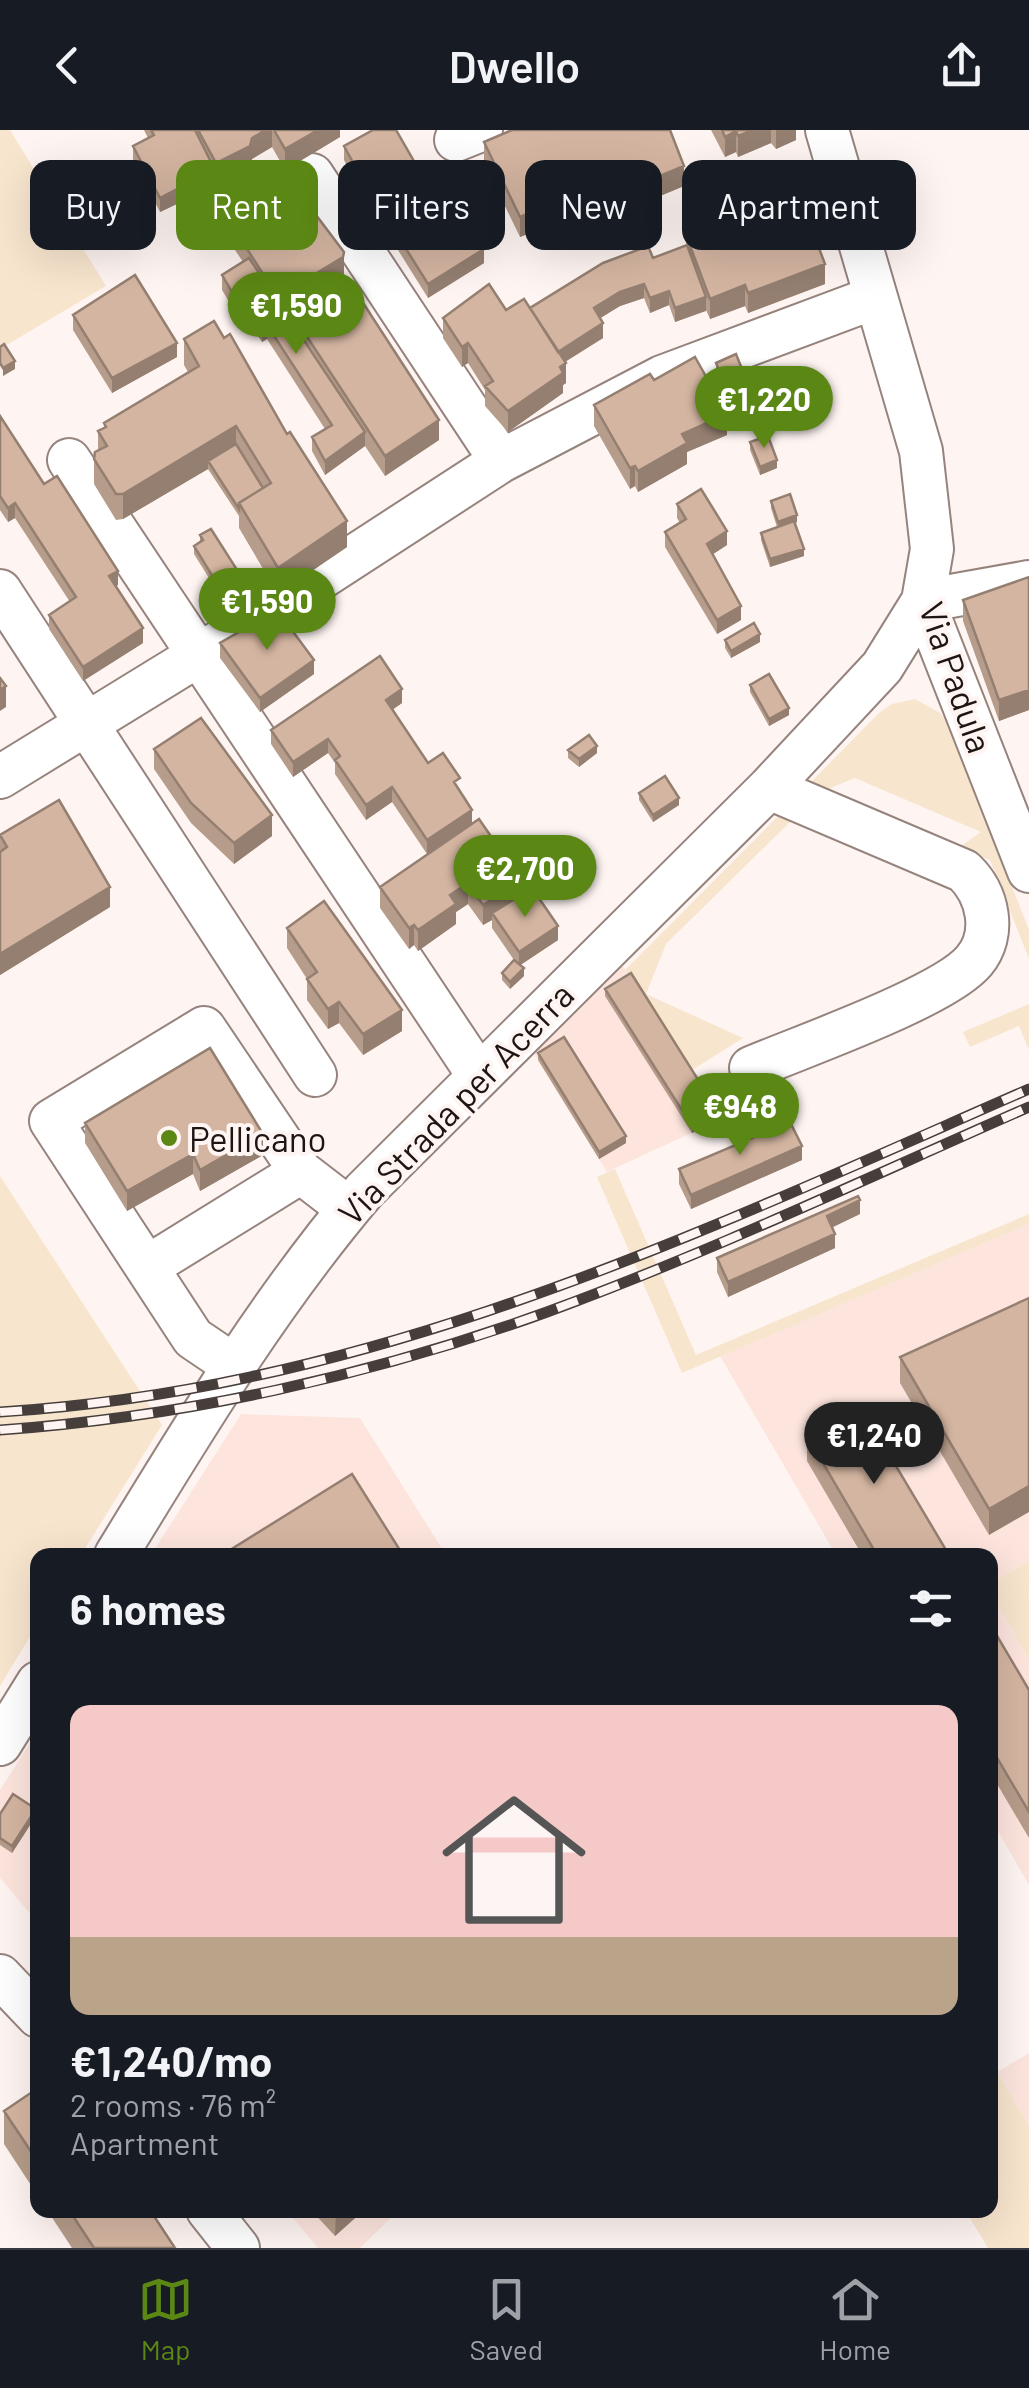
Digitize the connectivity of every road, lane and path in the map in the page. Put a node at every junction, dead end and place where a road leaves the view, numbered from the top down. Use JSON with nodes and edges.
{"nodes":[{"id":1,"x":827,"y":130,"type":"edge"},
{"id":2,"x":318,"y":183,"type":"edge"},
{"id":3,"x":876,"y":297,"type":"junction"},
{"id":4,"x":69,"y":460,"type":"dead end"},
{"id":5,"x":501,"y":461,"type":"junction"},
{"id":6,"x":1029,"y":582,"type":"edge"},
{"id":7,"x":0,"y":591,"type":"edge"},
{"id":8,"x":924,"y":602,"type":"junction"},
{"id":9,"x":200,"y":655,"type":"junction"},
{"id":10,"x":88,"y":722,"type":"junction"},
{"id":11,"x":0,"y":776,"type":"edge"},
{"id":12,"x":769,"y":788,"type":"junction"},
{"id":13,"x":1029,"y":871,"type":"edge"},
{"id":14,"x":751,"y":1068,"type":"dead end"},
{"id":15,"x":315,"y":1075,"type":"dead end"},
{"id":16,"x":479,"y":1076,"type":"junction"},
{"id":17,"x":301,"y":1172,"type":"junction"},
{"id":18,"x":349,"y":1209,"type":"junction"},
{"id":19,"x":147,"y":1268,"type":"junction"},
{"id":20,"x":232,"y":1365,"type":"junction"},
{"id":21,"x":120,"y":1548,"type":"edge"},
{"id":22,"x":30,"y":1696,"type":"edge"},
{"id":23,"x":0,"y":1744,"type":"edge"},
{"id":24,"x":0,"y":1976,"type":"edge"},
{"id":25,"x":30,"y":2008,"type":"edge"},
{"id":26,"x":214,"y":2218,"type":"edge"},
{"id":27,"x":238,"y":2248,"type":"edge"}],
"edges":[{"from":1,"to":3,"type":"street","name":"Via Padula"},
{"from":2,"to":5,"type":"street"},
{"from":3,"to":5,"type":"street"},
{"from":3,"to":8,"type":"street","name":"Via Padula"},
{"from":4,"to":9,"type":"street"},
{"from":5,"to":9,"type":"street"},
{"from":6,"to":8,"type":"street"},
{"from":7,"to":10,"type":"street"},
{"from":8,"to":12,"type":"street","name":"Via Strada per Acerra"},
{"from":8,"to":13,"type":"street","name":"Via Padula"},
{"from":9,"to":10,"type":"street"},
{"from":9,"to":16,"type":"street"},
{"from":10,"to":11,"type":"street"},
{"from":10,"to":15,"type":"street"},
{"from":12,"to":14,"type":"street"},
{"from":12,"to":16,"type":"street","name":"Via Strada per Acerra"},
{"from":16,"to":18,"type":"street","name":"Via Strada per Acerra"},
{"from":17,"to":18,"type":"street"},
{"from":17,"to":19,"type":"street"},
{"from":17,"to":19,"type":"street"},
{"from":18,"to":20,"type":"street","name":"Via Strada per Acerra"},
{"from":19,"to":20,"type":"street"},
{"from":20,"to":21,"type":"street","name":"Via Strada per Acerra"},
{"from":22,"to":23,"type":"street"},
{"from":24,"to":25,"type":"street"},
{"from":26,"to":27,"type":"street"}]}
